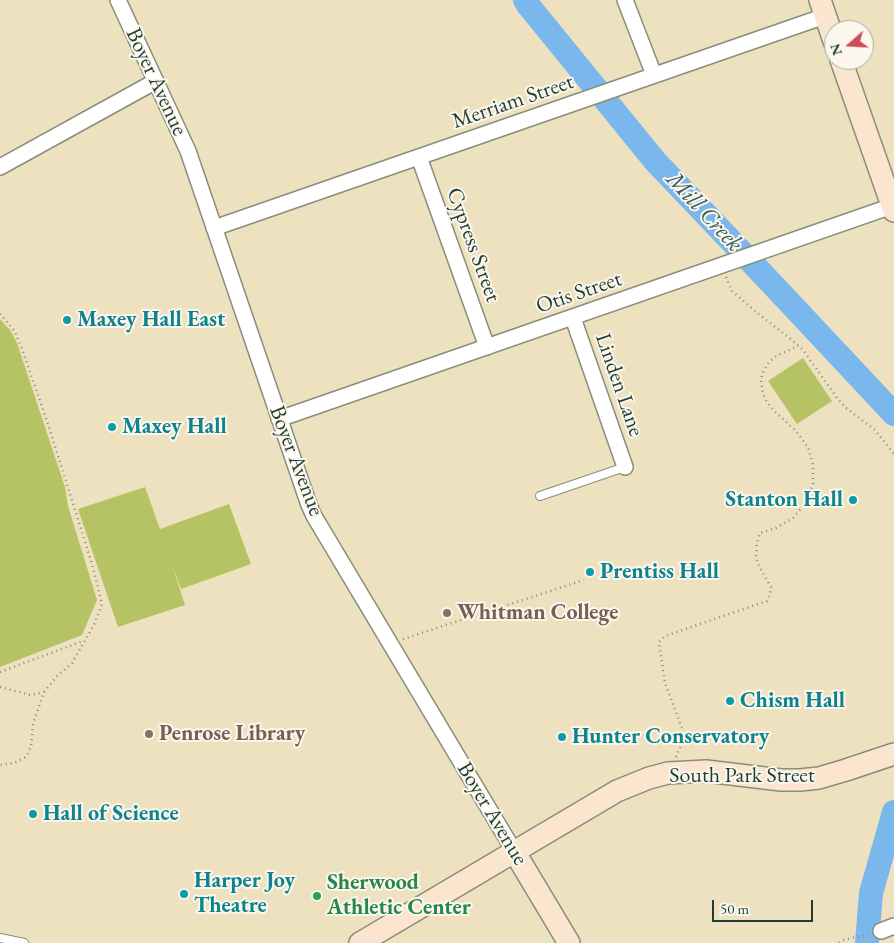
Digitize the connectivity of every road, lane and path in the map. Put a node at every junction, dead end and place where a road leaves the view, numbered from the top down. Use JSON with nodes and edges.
{"nodes":[{"id":1,"x":118,"y":0,"type":"edge"},
{"id":2,"x":625,"y":0,"type":"edge"},
{"id":3,"x":822,"y":8,"type":"edge"},
{"id":4,"x":826,"y":20,"type":"edge"},
{"id":5,"x":844,"y":70,"type":"edge"},
{"id":6,"x":654,"y":75,"type":"junction"},
{"id":7,"x":156,"y":81,"type":"junction"},
{"id":8,"x":419,"y":157,"type":"junction"},
{"id":9,"x":0,"y":167,"type":"edge"},
{"id":10,"x":893,"y":209,"type":"edge"},
{"id":11,"x":214,"y":228,"type":"junction"},
{"id":12,"x":726,"y":265,"type":"junction"},
{"id":13,"x":0,"y":314,"type":"edge"},
{"id":14,"x":573,"y":318,"type":"junction"},
{"id":15,"x":798,"y":346,"type":"junction"},
{"id":16,"x":487,"y":347,"type":"junction"},
{"id":17,"x":280,"y":419,"type":"junction"},
{"id":18,"x":894,"y":454,"type":"edge"},
{"id":19,"x":625,"y":467,"type":"joint"},
{"id":20,"x":540,"y":496,"type":"dead end"},
{"id":21,"x":584,"y":580,"type":"dead end"},
{"id":22,"x":84,"y":641,"type":"junction"},
{"id":23,"x":390,"y":643,"type":"junction"},
{"id":24,"x":0,"y":672,"type":"edge"},
{"id":25,"x":0,"y":687,"type":"edge"},
{"id":26,"x":44,"y":692,"type":"junction"},
{"id":27,"x":885,"y":757,"type":"edge"},
{"id":28,"x":0,"y":765,"type":"edge"},
{"id":29,"x":668,"y":773,"type":"junction"},
{"id":30,"x":514,"y":851,"type":"junction"},
{"id":31,"x":888,"y":929,"type":"edge"},
{"id":32,"x":0,"y":938,"type":"edge"},
{"id":33,"x":24,"y":943,"type":"edge"},
{"id":34,"x":360,"y":943,"type":"edge"},
{"id":35,"x":569,"y":943,"type":"edge"},
{"id":36,"x":839,"y":943,"type":"edge"}],
"edges":[{"from":1,"to":7,"type":"street","name":"Boyer Avenue"},
{"from":2,"to":6,"type":"street"},
{"from":3,"to":4,"type":"street"},
{"from":3,"to":6,"type":"street","name":"Merriam Street"},
{"from":5,"to":10,"type":"street"},
{"from":6,"to":8,"type":"street","name":"Merriam Street"},
{"from":7,"to":9,"type":"street"},
{"from":7,"to":11,"type":"street","name":"Boyer Avenue"},
{"from":8,"to":11,"type":"street","name":"Merriam Street"},
{"from":8,"to":16,"type":"street","name":"Cypress Street"},
{"from":10,"to":12,"type":"street","name":"Otis Street"},
{"from":11,"to":17,"type":"street","name":"Boyer Avenue"},
{"from":12,"to":14,"type":"street","name":"Otis Street"},
{"from":12,"to":15,"type":"path"},
{"from":13,"to":22,"type":"path"},
{"from":14,"to":16,"type":"street","name":"Otis Street"},
{"from":14,"to":19,"type":"street","name":"Linden Lane"},
{"from":15,"to":18,"type":"path"},
{"from":15,"to":29,"type":"path"},
{"from":16,"to":17,"type":"street","name":"Otis Street"},
{"from":17,"to":23,"type":"street","name":"Boyer Avenue"},
{"from":19,"to":20,"type":"lane"},
{"from":21,"to":23,"type":"path"},
{"from":22,"to":24,"type":"path"},
{"from":22,"to":26,"type":"path"},
{"from":23,"to":30,"type":"street","name":"Boyer Avenue"},
{"from":25,"to":26,"type":"path"},
{"from":26,"to":28,"type":"path"},
{"from":27,"to":29,"type":"street","name":"South Park Street"},
{"from":29,"to":30,"type":"street","name":"South Park Street"},
{"from":30,"to":34,"type":"street","name":"South Park Street"},
{"from":30,"to":35,"type":"street","name":"Boyer Avenue"},
{"from":31,"to":36,"type":"path"},
{"from":32,"to":33,"type":"lane"}]}
